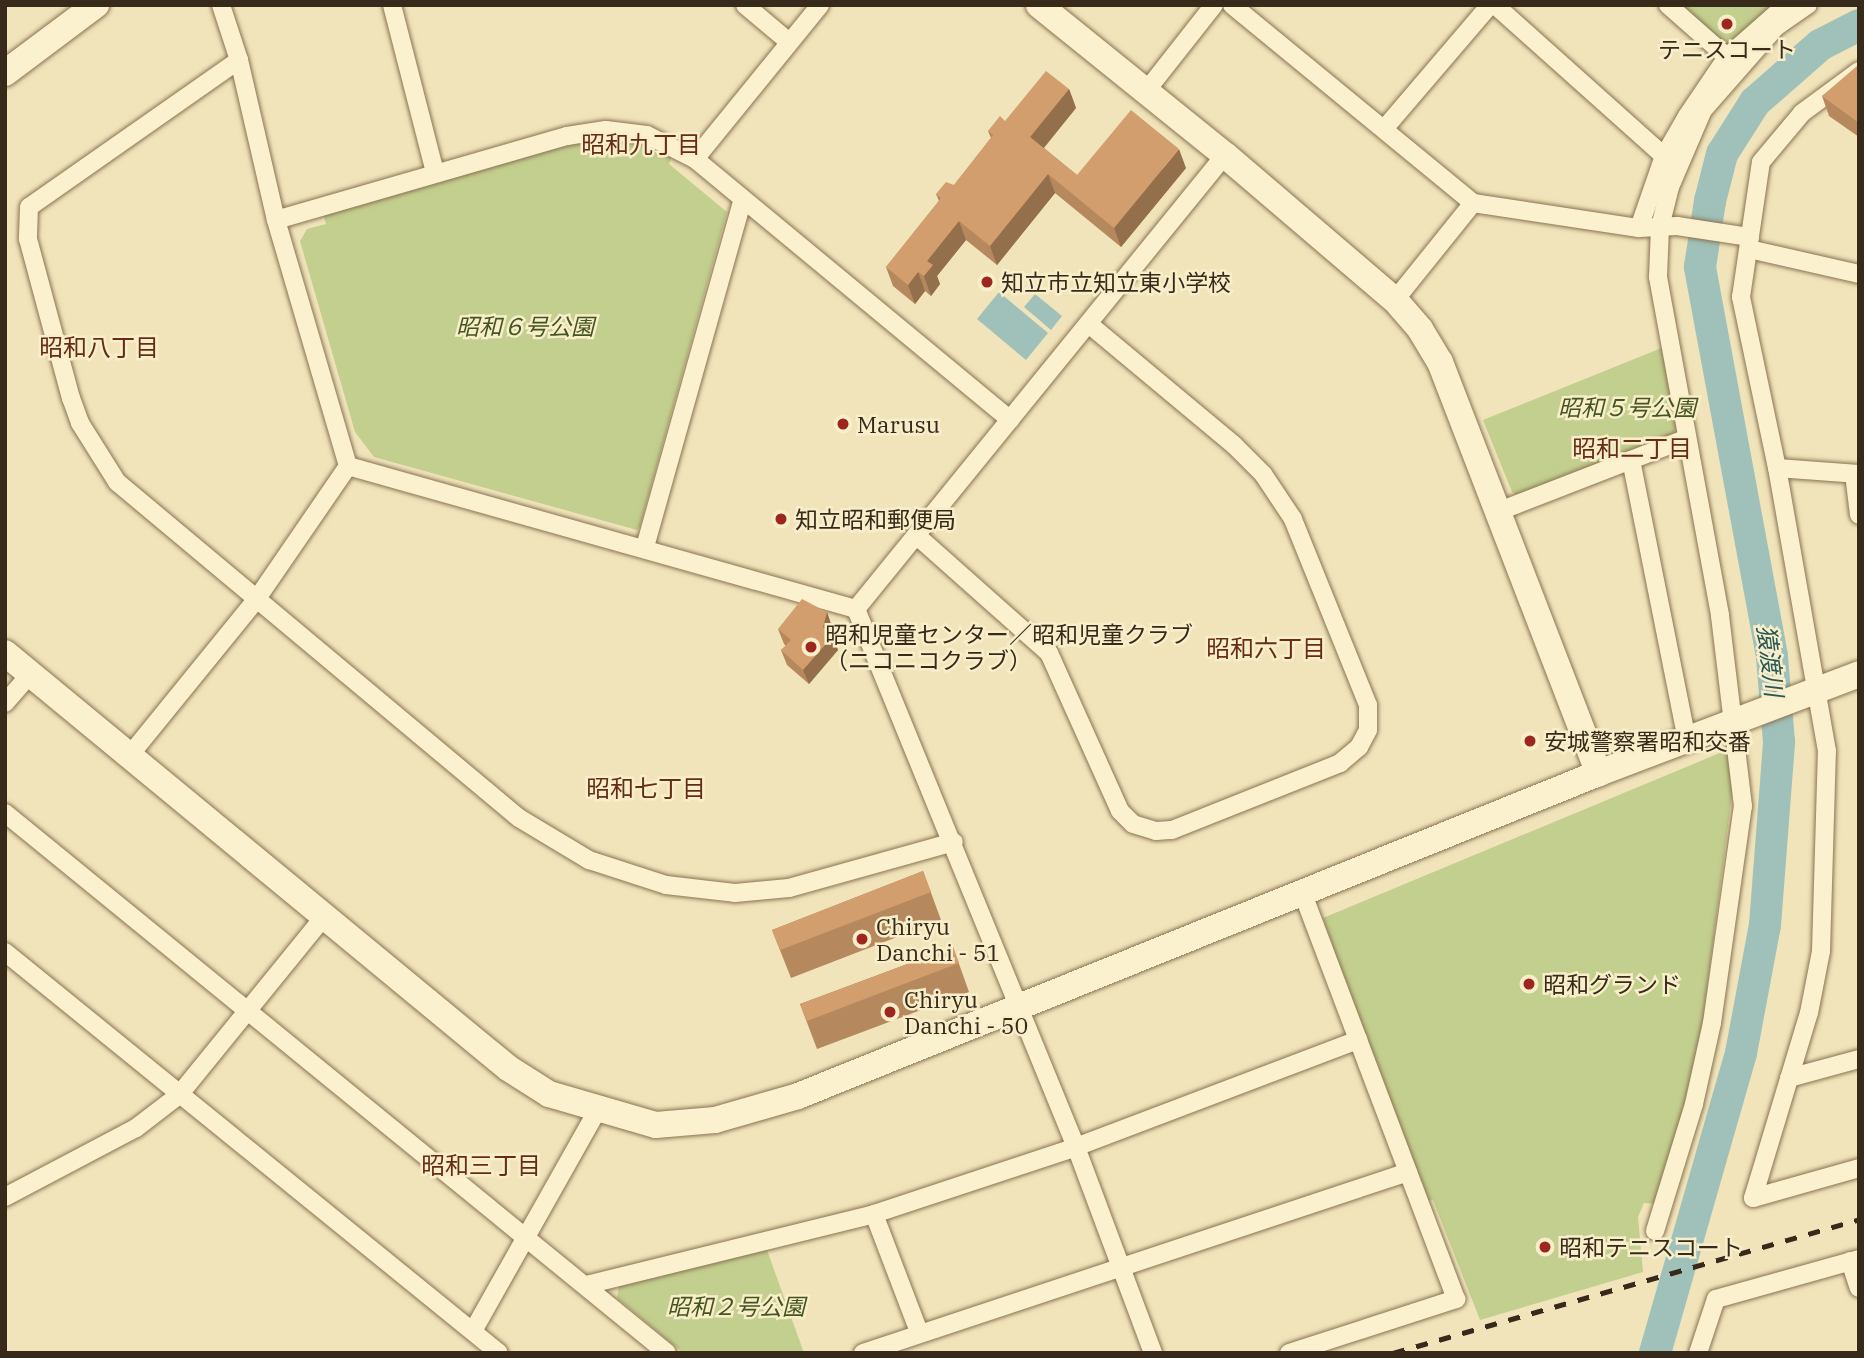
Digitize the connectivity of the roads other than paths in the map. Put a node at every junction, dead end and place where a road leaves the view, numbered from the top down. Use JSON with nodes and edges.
{"nodes":[{"id":1,"x":96,"y":5,"type":"edge"},
{"id":2,"x":221,"y":5,"type":"edge"},
{"id":3,"x":392,"y":5,"type":"edge"},
{"id":4,"x":745,"y":5,"type":"edge"},
{"id":5,"x":820,"y":5,"type":"edge"},
{"id":6,"x":1040,"y":5,"type":"edge"},
{"id":7,"x":1214,"y":5,"type":"edge"},
{"id":8,"x":1232,"y":5,"type":"edge"},
{"id":9,"x":1492,"y":5,"type":"edge"},
{"id":10,"x":1668,"y":5,"type":"edge"},
{"id":11,"x":1786,"y":5,"type":"edge"},
{"id":12,"x":1808,"y":5,"type":"edge"},
{"id":13,"x":789,"y":42,"type":"junction"},
{"id":14,"x":1727,"y":58,"type":"junction"},
{"id":15,"x":239,"y":60,"type":"junction"},
{"id":16,"x":1859,"y":71,"type":"edge"},
{"id":17,"x":5,"y":73,"type":"edge"},
{"id":18,"x":1147,"y":90,"type":"junction"},
{"id":19,"x":1384,"y":129,"type":"junction"},
{"id":20,"x":1225,"y":155,"type":"junction"},
{"id":21,"x":1664,"y":156,"type":"junction"},
{"id":22,"x":695,"y":159,"type":"junction"},
{"id":23,"x":435,"y":173,"type":"junction"},
{"id":24,"x":742,"y":202,"type":"junction"},
{"id":25,"x":1473,"y":203,"type":"junction"},
{"id":26,"x":276,"y":220,"type":"junction"},
{"id":27,"x":1668,"y":227,"type":"junction"},
{"id":28,"x":1639,"y":228,"type":"junction"},
{"id":29,"x":1749,"y":243,"type":"junction"},
{"id":30,"x":1859,"y":274,"type":"edge"},
{"id":31,"x":1395,"y":300,"type":"junction"},
{"id":32,"x":1089,"y":324,"type":"junction"},
{"id":33,"x":1010,"y":421,"type":"junction"},
{"id":34,"x":1685,"y":439,"type":"junction"},
{"id":35,"x":1631,"y":460,"type":"junction"},
{"id":36,"x":348,"y":466,"type":"junction"},
{"id":37,"x":1777,"y":468,"type":"junction"},
{"id":38,"x":1857,"y":474,"type":"edge"},
{"id":39,"x":1497,"y":512,"type":"junction"},
{"id":40,"x":1859,"y":515,"type":"edge"},
{"id":41,"x":916,"y":536,"type":"junction"},
{"id":42,"x":645,"y":548,"type":"junction"},
{"id":43,"x":256,"y":600,"type":"junction"},
{"id":44,"x":856,"y":609,"type":"junction"},
{"id":45,"x":5,"y":653,"type":"edge"},
{"id":46,"x":1859,"y":674,"type":"edge"},
{"id":47,"x":29,"y":675,"type":"junction"},
{"id":48,"x":1813,"y":691,"type":"junction"},
{"id":49,"x":5,"y":703,"type":"edge"},
{"id":50,"x":1739,"y":720,"type":"junction"},
{"id":51,"x":1687,"y":740,"type":"junction"},
{"id":52,"x":130,"y":755,"type":"junction"},
{"id":53,"x":1599,"y":773,"type":"junction"},
{"id":54,"x":5,"y":813,"type":"edge"},
{"id":55,"x":954,"y":842,"type":"junction"},
{"id":56,"x":1303,"y":895,"type":"junction"},
{"id":57,"x":323,"y":918,"type":"junction"},
{"id":58,"x":5,"y":953,"type":"edge"},
{"id":59,"x":1017,"y":1009,"type":"junction"},
{"id":60,"x":248,"y":1010,"type":"junction"},
{"id":61,"x":1358,"y":1040,"type":"junction"},
{"id":62,"x":1859,"y":1059,"type":"edge"},
{"id":63,"x":1788,"y":1078,"type":"junction"},
{"id":64,"x":179,"y":1095,"type":"junction"},
{"id":65,"x":597,"y":1111,"type":"junction"},
{"id":66,"x":1076,"y":1147,"type":"junction"},
{"id":67,"x":1859,"y":1168,"type":"edge"},
{"id":68,"x":1408,"y":1172,"type":"junction"},
{"id":69,"x":5,"y":1197,"type":"edge"},
{"id":70,"x":874,"y":1214,"type":"junction"},
{"id":71,"x":1655,"y":1231,"type":"dead end"},
{"id":72,"x":528,"y":1238,"type":"junction"},
{"id":73,"x":1854,"y":1260,"type":"edge"},
{"id":74,"x":1124,"y":1270,"type":"junction"},
{"id":75,"x":586,"y":1285,"type":"junction"},
{"id":76,"x":1859,"y":1288,"type":"edge"},
{"id":77,"x":473,"y":1331,"type":"junction"},
{"id":78,"x":919,"y":1332,"type":"junction"},
{"id":79,"x":499,"y":1353,"type":"edge"},
{"id":80,"x":667,"y":1353,"type":"edge"},
{"id":81,"x":863,"y":1353,"type":"edge"},
{"id":82,"x":1153,"y":1353,"type":"edge"},
{"id":83,"x":1289,"y":1353,"type":"edge"},
{"id":84,"x":1698,"y":1353,"type":"edge"}],
"edges":[{"from":1,"to":17,"type":"street"},
{"from":2,"to":15,"type":"street"},
{"from":3,"to":23,"type":"street"},
{"from":4,"to":13,"type":"street"},
{"from":5,"to":13,"type":"street"},
{"from":6,"to":18,"type":"street"},
{"from":7,"to":18,"type":"street"},
{"from":8,"to":19,"type":"street"},
{"from":9,"to":19,"type":"street"},
{"from":9,"to":21,"type":"street"},
{"from":10,"to":14,"type":"street"},
{"from":11,"to":14,"type":"street"},
{"from":12,"to":27,"type":"street"},
{"from":13,"to":22,"type":"street"},
{"from":14,"to":21,"type":"street"},
{"from":15,"to":26,"type":"street"},
{"from":15,"to":43,"type":"street"},
{"from":16,"to":29,"type":"street"},
{"from":18,"to":20,"type":"street"},
{"from":19,"to":25,"type":"street"},
{"from":20,"to":31,"type":"street"},
{"from":20,"to":32,"type":"street"},
{"from":21,"to":28,"type":"street"},
{"from":22,"to":23,"type":"street"},
{"from":22,"to":24,"type":"street"},
{"from":23,"to":26,"type":"street"},
{"from":24,"to":33,"type":"street"},
{"from":24,"to":42,"type":"street"},
{"from":25,"to":28,"type":"street"},
{"from":25,"to":31,"type":"street"},
{"from":26,"to":36,"type":"street"},
{"from":27,"to":28,"type":"street"},
{"from":27,"to":29,"type":"street"},
{"from":27,"to":34,"type":"street"},
{"from":29,"to":30,"type":"street"},
{"from":29,"to":37,"type":"street"},
{"from":31,"to":39,"type":"street"},
{"from":32,"to":33,"type":"street"},
{"from":32,"to":41,"type":"street"},
{"from":33,"to":41,"type":"street"},
{"from":34,"to":35,"type":"street"},
{"from":34,"to":50,"type":"street"},
{"from":35,"to":39,"type":"street"},
{"from":35,"to":51,"type":"street"},
{"from":36,"to":42,"type":"street"},
{"from":36,"to":43,"type":"street"},
{"from":37,"to":38,"type":"street"},
{"from":37,"to":48,"type":"street"},
{"from":38,"to":40,"type":"street"},
{"from":39,"to":53,"type":"street"},
{"from":41,"to":44,"type":"street"},
{"from":42,"to":44,"type":"street"},
{"from":43,"to":52,"type":"street"},
{"from":43,"to":55,"type":"street"},
{"from":44,"to":55,"type":"street"},
{"from":45,"to":47,"type":"street"},
{"from":46,"to":48,"type":"street"},
{"from":47,"to":49,"type":"street"},
{"from":47,"to":52,"type":"street"},
{"from":48,"to":50,"type":"street"},
{"from":48,"to":63,"type":"street"},
{"from":50,"to":51,"type":"street"},
{"from":50,"to":71,"type":"street"},
{"from":51,"to":53,"type":"street"},
{"from":52,"to":57,"type":"street"},
{"from":53,"to":56,"type":"street"},
{"from":54,"to":60,"type":"street"},
{"from":55,"to":59,"type":"street"},
{"from":56,"to":59,"type":"street"},
{"from":56,"to":61,"type":"street"},
{"from":57,"to":60,"type":"street"},
{"from":57,"to":65,"type":"street"},
{"from":58,"to":64,"type":"street"},
{"from":59,"to":65,"type":"street"},
{"from":59,"to":66,"type":"street"},
{"from":60,"to":64,"type":"street"},
{"from":60,"to":72,"type":"street"},
{"from":61,"to":66,"type":"street"},
{"from":61,"to":68,"type":"street"},
{"from":62,"to":63,"type":"street"},
{"from":63,"to":67,"type":"street"},
{"from":64,"to":69,"type":"street"},
{"from":64,"to":77,"type":"street"},
{"from":65,"to":72,"type":"street"},
{"from":66,"to":70,"type":"street"},
{"from":66,"to":74,"type":"street"},
{"from":68,"to":74,"type":"street"},
{"from":68,"to":83,"type":"street"},
{"from":70,"to":75,"type":"street"},
{"from":70,"to":78,"type":"street"},
{"from":72,"to":75,"type":"street"},
{"from":72,"to":77,"type":"street"},
{"from":73,"to":76,"type":"street"},
{"from":73,"to":84,"type":"street"},
{"from":74,"to":78,"type":"street"},
{"from":74,"to":82,"type":"street"},
{"from":75,"to":80,"type":"street"},
{"from":77,"to":79,"type":"street"},
{"from":78,"to":81,"type":"street"}]}
